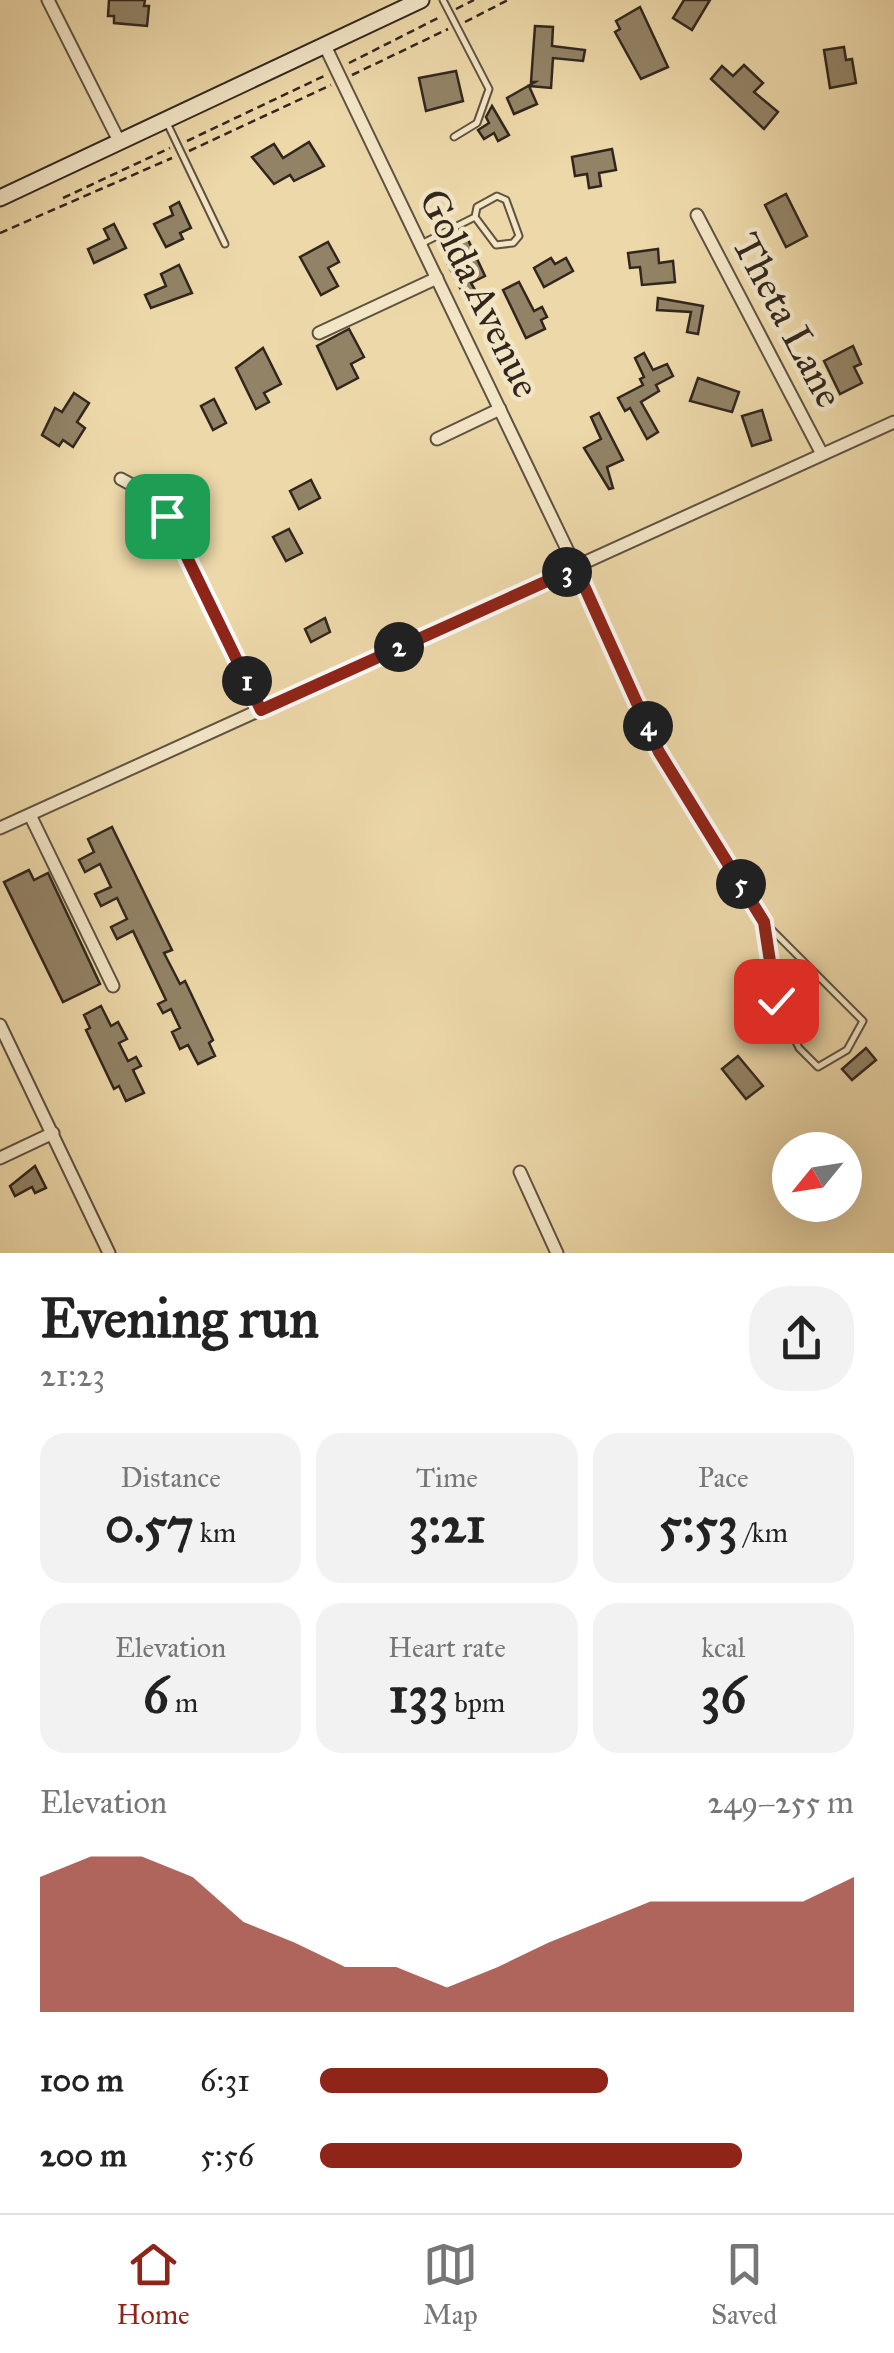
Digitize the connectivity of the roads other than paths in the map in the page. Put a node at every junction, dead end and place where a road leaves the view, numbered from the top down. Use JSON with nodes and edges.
{"nodes":[{"id":1,"x":48,"y":0,"type":"edge"},
{"id":2,"x":421,"y":0,"type":"edge"},
{"id":3,"x":443,"y":0,"type":"edge"},
{"id":4,"x":326,"y":46,"type":"junction"},
{"id":5,"x":165,"y":120,"type":"junction"},
{"id":6,"x":454,"y":138,"type":"dead end"},
{"id":7,"x":119,"y":142,"type":"junction"},
{"id":8,"x":0,"y":198,"type":"edge"},
{"id":9,"x":697,"y":215,"type":"dead end"},
{"id":10,"x":475,"y":216,"type":"junction"},
{"id":11,"x":225,"y":244,"type":"dead end"},
{"id":12,"x":421,"y":244,"type":"junction"},
{"id":13,"x":437,"y":278,"type":"junction"},
{"id":14,"x":320,"y":333,"type":"dead end"},
{"id":15,"x":500,"y":409,"type":"junction"},
{"id":16,"x":894,"y":422,"type":"edge"},
{"id":17,"x":437,"y":439,"type":"dead end"},
{"id":18,"x":822,"y":454,"type":"junction"},
{"id":19,"x":121,"y":479,"type":"dead end"},
{"id":20,"x":576,"y":568,"type":"junction"},
{"id":21,"x":261,"y":710,"type":"junction"},
{"id":22,"x":30,"y":815,"type":"junction"},
{"id":23,"x":0,"y":828,"type":"edge"},
{"id":24,"x":764,"y":922,"type":"junction"},
{"id":25,"x":113,"y":986,"type":"dead end"},
{"id":26,"x":0,"y":1025,"type":"edge"},
{"id":27,"x":52,"y":1133,"type":"junction"},
{"id":28,"x":0,"y":1158,"type":"edge"},
{"id":29,"x":520,"y":1172,"type":"dead end"},
{"id":30,"x":109,"y":1253,"type":"edge"},
{"id":31,"x":557,"y":1253,"type":"edge"}],
"edges":[{"from":1,"to":7,"type":"street"},
{"from":2,"to":4,"type":"main road"},
{"from":3,"to":6,"type":"lane"},
{"from":4,"to":5,"type":"main road"},
{"from":4,"to":12,"type":"street","name":"Golda Avenue"},
{"from":5,"to":7,"type":"main road"},
{"from":5,"to":11,"type":"lane"},
{"from":7,"to":8,"type":"main road"},
{"from":9,"to":18,"type":"street","name":"Theta Lane"},
{"from":10,"to":10,"type":"lane"},
{"from":10,"to":12,"type":"lane"},
{"from":12,"to":13,"type":"street","name":"Golda Avenue"},
{"from":13,"to":14,"type":"street"},
{"from":13,"to":15,"type":"street","name":"Golda Avenue"},
{"from":15,"to":17,"type":"street"},
{"from":15,"to":20,"type":"street","name":"Golda Avenue"},
{"from":16,"to":18,"type":"street"},
{"from":18,"to":20,"type":"street"},
{"from":19,"to":21,"type":"street"},
{"from":20,"to":21,"type":"street"},
{"from":20,"to":24,"type":"lane"},
{"from":21,"to":22,"type":"street"},
{"from":22,"to":23,"type":"street"},
{"from":22,"to":25,"type":"street"},
{"from":24,"to":24,"type":"lane"},
{"from":26,"to":27,"type":"street"},
{"from":27,"to":28,"type":"street"},
{"from":27,"to":30,"type":"street"},
{"from":29,"to":31,"type":"street"}]}
